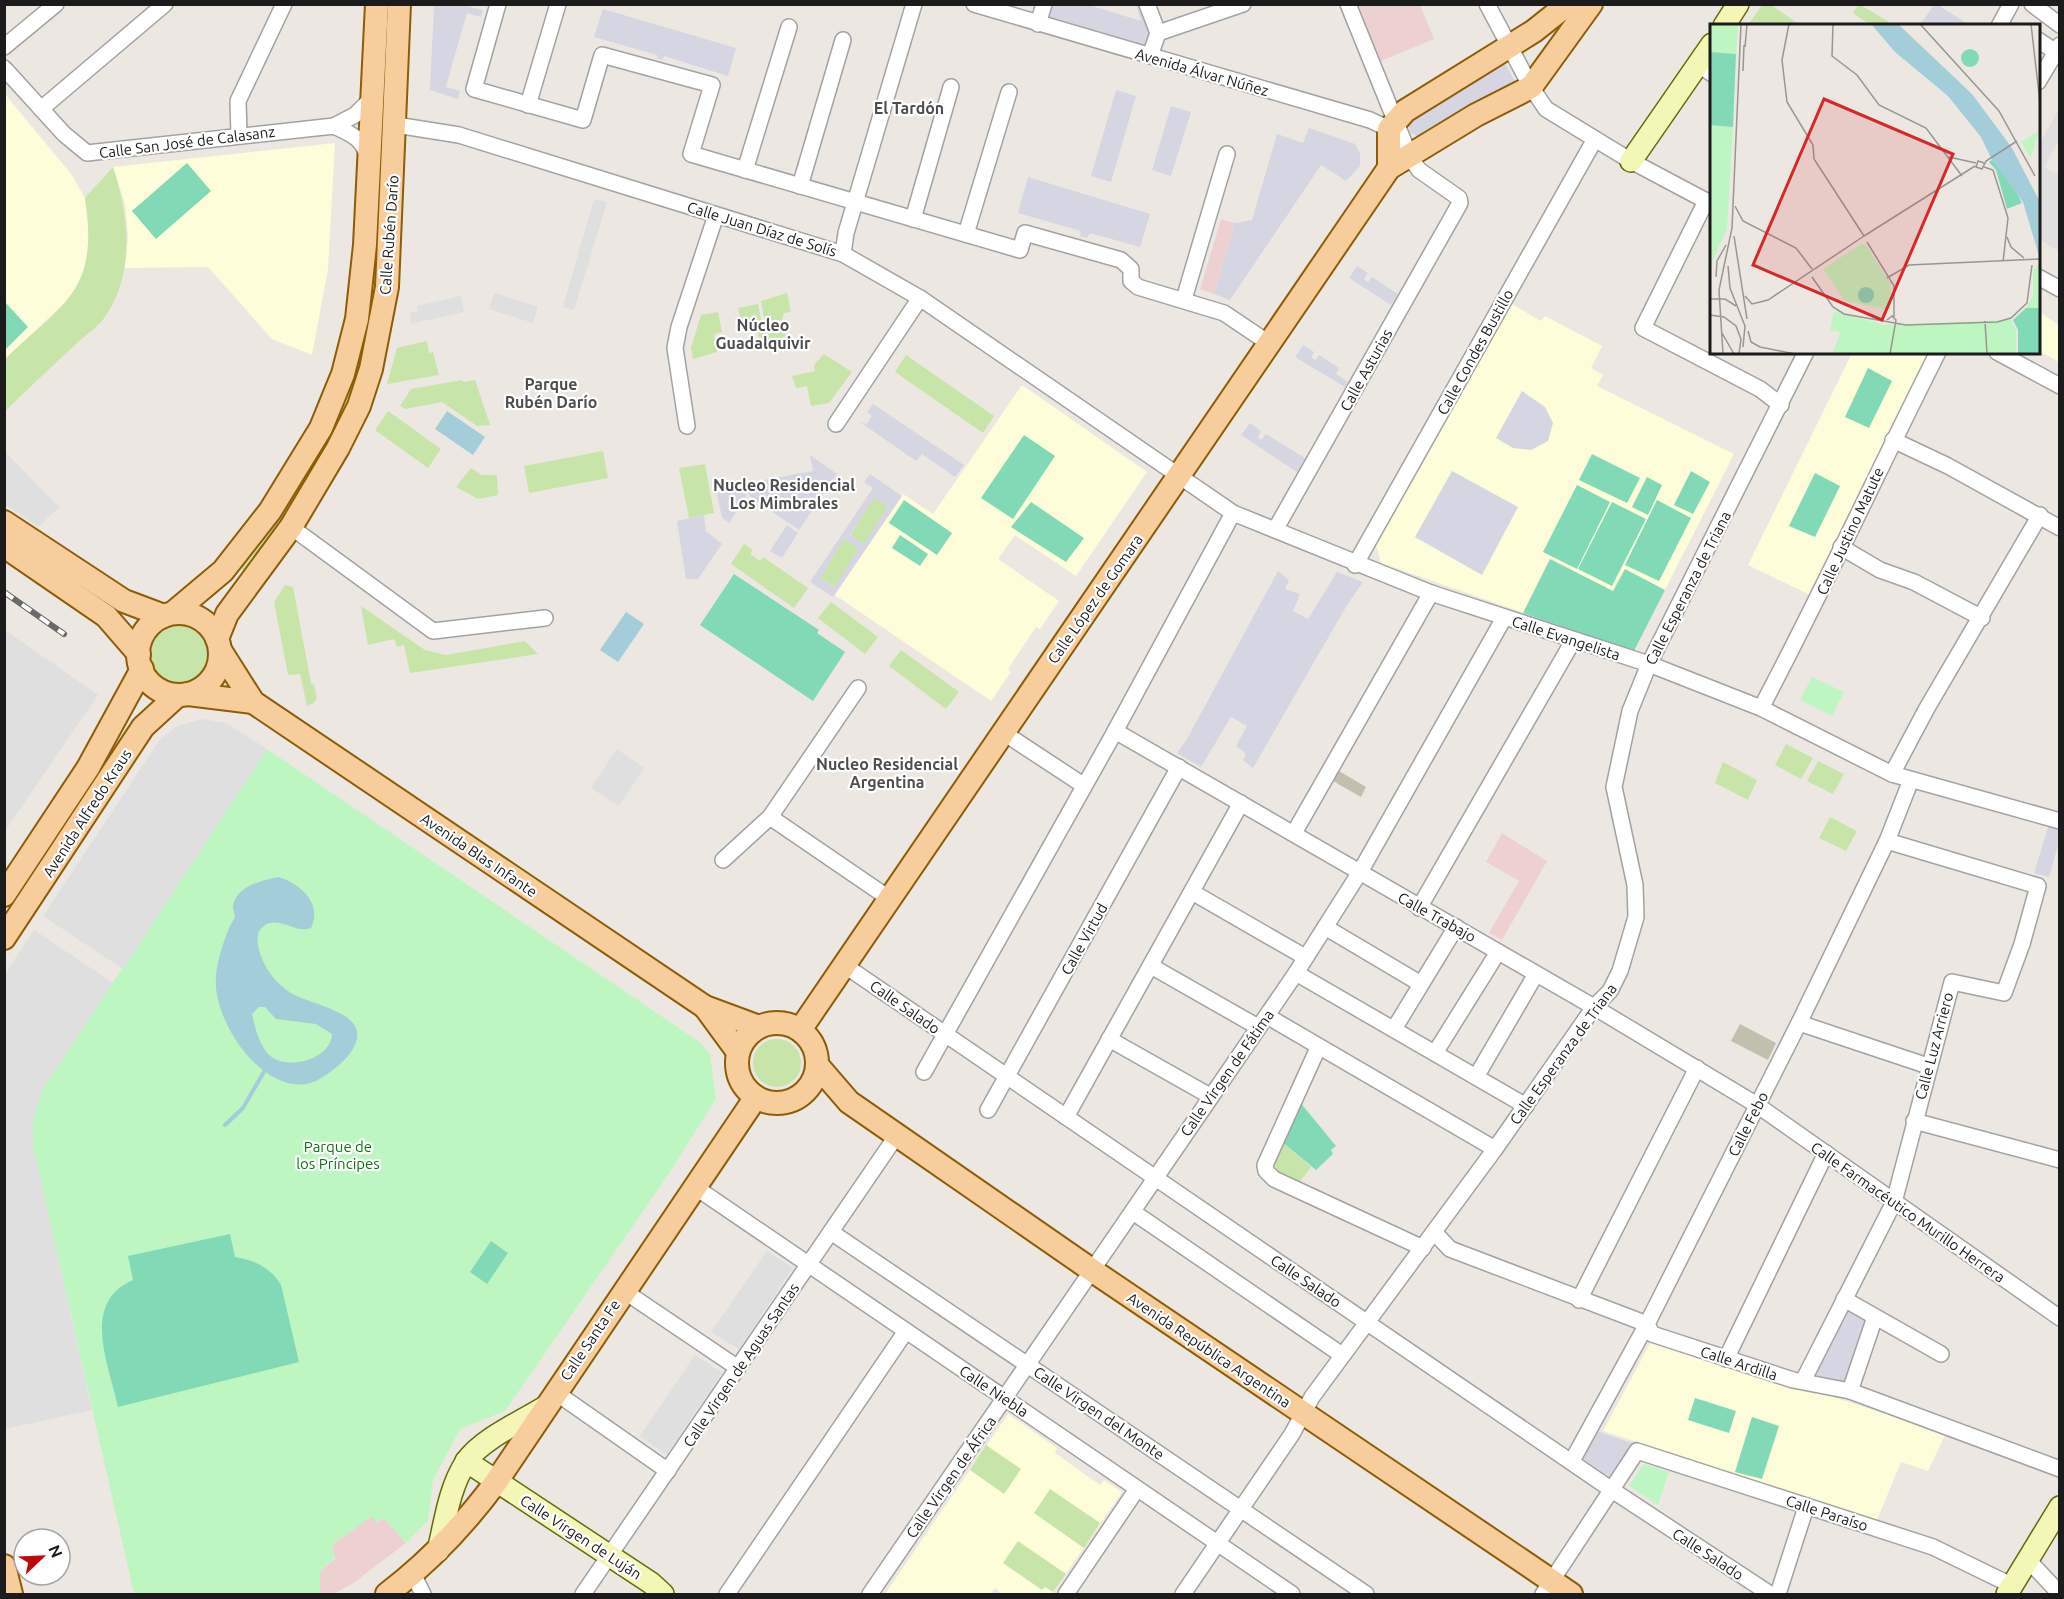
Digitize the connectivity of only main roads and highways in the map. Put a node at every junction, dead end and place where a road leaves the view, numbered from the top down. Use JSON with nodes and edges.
{"nodes":[{"id":1,"x":377,"y":4,"type":"edge"},
{"id":2,"x":399,"y":4,"type":"edge"},
{"id":3,"x":1568,"y":4,"type":"edge"},
{"id":4,"x":1591,"y":4,"type":"edge"},
{"id":5,"x":1738,"y":4,"type":"edge"},
{"id":6,"x":1725,"y":24,"type":"edge"},
{"id":7,"x":1710,"y":52,"type":"edge"},
{"id":8,"x":1705,"y":69,"type":"edge"},
{"id":9,"x":1631,"y":161,"type":"road end"},
{"id":10,"x":1389,"y":168,"type":"junction"},
{"id":11,"x":4,"y":522,"type":"edge"},
{"id":12,"x":4,"y":546,"type":"edge"},
{"id":13,"x":169,"y":615,"type":"junction"},
{"id":14,"x":219,"y":644,"type":"junction"},
{"id":15,"x":140,"y":662,"type":"junction"},
{"id":16,"x":183,"y":694,"type":"junction"},
{"id":17,"x":253,"y":702,"type":"junction"},
{"id":18,"x":4,"y":895,"type":"edge"},
{"id":19,"x":4,"y":938,"type":"edge"},
{"id":20,"x":705,"y":1007,"type":"junction"},
{"id":21,"x":759,"y":1027,"type":"junction"},
{"id":22,"x":800,"y":1030,"type":"junction"},
{"id":23,"x":738,"y":1052,"type":"junction"},
{"id":24,"x":817,"y":1065,"type":"junction"},
{"id":25,"x":799,"y":1096,"type":"junction"},
{"id":26,"x":756,"y":1097,"type":"junction"},
{"id":27,"x":849,"y":1102,"type":"junction"},
{"id":28,"x":550,"y":1399,"type":"junction"},
{"id":29,"x":466,"y":1461,"type":"junction"},
{"id":30,"x":496,"y":1482,"type":"junction"},
{"id":31,"x":2060,"y":1507,"type":"edge"},
{"id":32,"x":438,"y":1551,"type":"junction"},
{"id":33,"x":4,"y":1566,"type":"edge"},
{"id":34,"x":2018,"y":1583,"type":"edge"},
{"id":35,"x":418,"y":1584,"type":"edge"},
{"id":36,"x":1547,"y":1588,"type":"edge"},
{"id":37,"x":11,"y":1594,"type":"edge"},
{"id":38,"x":387,"y":1594,"type":"edge"},
{"id":39,"x":663,"y":1594,"type":"edge"},
{"id":40,"x":1571,"y":1594,"type":"edge"}],
"edges":[{"from":1,"to":13,"type":"main road","name":"Calle Rubén Darío"},
{"from":2,"to":14,"type":"main road","name":"Calle Rubén Darío"},
{"from":3,"to":10,"type":"main road"},
{"from":4,"to":10,"type":"main road"},
{"from":5,"to":6,"type":"main road"},
{"from":7,"to":8,"type":"main road"},
{"from":8,"to":9,"type":"main road"},
{"from":10,"to":22,"type":"main road","name":"Calle López de Gomara"},
{"from":11,"to":13,"type":"main road"},
{"from":12,"to":15,"type":"main road"},
{"from":13,"to":14,"type":"main road"},
{"from":13,"to":15,"type":"main road"},
{"from":14,"to":16,"type":"main road"},
{"from":14,"to":17,"type":"main road"},
{"from":15,"to":16,"type":"main road"},
{"from":15,"to":18,"type":"main road","name":"Avenida Alfredo Kraus"},
{"from":16,"to":17,"type":"main road"},
{"from":16,"to":19,"type":"main road","name":"Avenida Alfredo Kraus"},
{"from":17,"to":20,"type":"main road","name":"Avenida Blas Infante"},
{"from":20,"to":21,"type":"main road","name":"Avenida Blas Infante"},
{"from":20,"to":23,"type":"main road","name":"Avenida Blas Infante"},
{"from":21,"to":22,"type":"main road"},
{"from":21,"to":23,"type":"main road"},
{"from":22,"to":24,"type":"main road"},
{"from":23,"to":26,"type":"main road"},
{"from":24,"to":25,"type":"main road"},
{"from":24,"to":27,"type":"main road","name":"Avenida República Argentina"},
{"from":25,"to":26,"type":"main road"},
{"from":25,"to":27,"type":"main road","name":"Avenida República Argentina"},
{"from":26,"to":28,"type":"main road","name":"Calle Santa Fe"},
{"from":27,"to":36,"type":"main road","name":"Avenida República Argentina"},
{"from":28,"to":29,"type":"main road"},
{"from":28,"to":30,"type":"main road","name":"Calle Santa Fe"},
{"from":29,"to":30,"type":"main road","name":"Calle Virgen de Luján"},
{"from":29,"to":32,"type":"main road"},
{"from":30,"to":32,"type":"main road","name":"Calle Santa Fe"},
{"from":30,"to":39,"type":"main road","name":"Calle Virgen de Luján"},
{"from":31,"to":34,"type":"main road"},
{"from":32,"to":35,"type":"main road","name":"Calle Santa Fe"},
{"from":33,"to":37,"type":"main road"},
{"from":35,"to":38,"type":"main road","name":"Calle Santa Fe"},
{"from":36,"to":40,"type":"main road","name":"Avenida República Argentina"}]}
